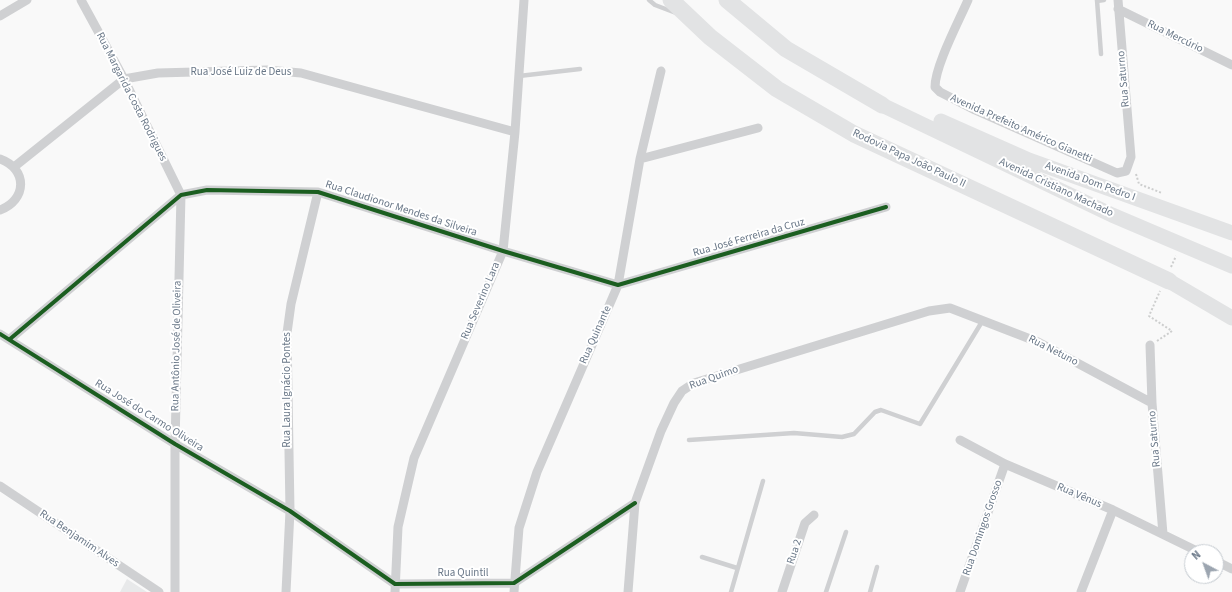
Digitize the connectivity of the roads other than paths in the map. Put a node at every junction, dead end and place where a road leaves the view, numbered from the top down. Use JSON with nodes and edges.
{"nodes":[{"id":1,"x":27,"y":0,"type":"edge"},
{"id":2,"x":81,"y":0,"type":"edge"},
{"id":3,"x":515,"y":0,"type":"edge"},
{"id":4,"x":649,"y":0,"type":"edge"},
{"id":5,"x":672,"y":0,"type":"edge"},
{"id":6,"x":968,"y":0,"type":"edge"},
{"id":7,"x":1104,"y":0,"type":"edge"},
{"id":8,"x":524,"y":1,"type":"edge"},
{"id":9,"x":1097,"y":1,"type":"edge"},
{"id":10,"x":733,"y":4,"type":"edge"},
{"id":11,"x":1118,"y":4,"type":"edge"},
{"id":12,"x":0,"y":16,"type":"edge"},
{"id":13,"x":692,"y":20,"type":"junction"},
{"id":14,"x":1101,"y":54,"type":"dead end"},
{"id":15,"x":1232,"y":65,"type":"edge"},
{"id":16,"x":580,"y":69,"type":"dead end"},
{"id":17,"x":661,"y":71,"type":"dead end"},
{"id":18,"x":519,"y":76,"type":"junction"},
{"id":19,"x":124,"y":79,"type":"junction"},
{"id":20,"x":882,"y":105,"type":"junction"},
{"id":21,"x":758,"y":128,"type":"dead end"},
{"id":22,"x":515,"y":132,"type":"junction"},
{"id":23,"x":1131,"y":157,"type":"joint"},
{"id":24,"x":0,"y":159,"type":"edge"},
{"id":25,"x":640,"y":159,"type":"junction"},
{"id":26,"x":14,"y":167,"type":"junction"},
{"id":27,"x":318,"y":192,"type":"junction"},
{"id":28,"x":181,"y":195,"type":"junction"},
{"id":29,"x":886,"y":207,"type":"dead end"},
{"id":30,"x":0,"y":210,"type":"edge"},
{"id":31,"x":1232,"y":233,"type":"edge"},
{"id":32,"x":503,"y":251,"type":"junction"},
{"id":33,"x":1232,"y":266,"type":"edge"},
{"id":34,"x":618,"y":285,"type":"junction"},
{"id":35,"x":1165,"y":285,"type":"junction"},
{"id":36,"x":1232,"y":306,"type":"edge"},
{"id":37,"x":950,"y":308,"type":"joint"},
{"id":38,"x":1232,"y":318,"type":"edge"},
{"id":39,"x":983,"y":320,"type":"junction"},
{"id":40,"x":0,"y":334,"type":"edge"},
{"id":41,"x":10,"y":340,"type":"junction"},
{"id":42,"x":1150,"y":345,"type":"road end"},
{"id":43,"x":1152,"y":403,"type":"junction"},
{"id":44,"x":689,"y":440,"type":"dead end"},
{"id":45,"x":960,"y":440,"type":"dead end"},
{"id":46,"x":175,"y":444,"type":"junction"},
{"id":47,"x":1005,"y":464,"type":"junction"},
{"id":48,"x":762,"y":481,"type":"dead end"},
{"id":49,"x":0,"y":486,"type":"edge"},
{"id":50,"x":635,"y":503,"type":"junction"},
{"id":51,"x":1113,"y":510,"type":"junction"},
{"id":52,"x":290,"y":511,"type":"junction"},
{"id":53,"x":814,"y":515,"type":"dead end"},
{"id":54,"x":846,"y":532,"type":"dead end"},
{"id":55,"x":1163,"y":534,"type":"junction"},
{"id":56,"x":1184,"y":544,"type":"edge"},
{"id":57,"x":702,"y":557,"type":"dead end"},
{"id":58,"x":878,"y":567,"type":"dead end"},
{"id":59,"x":737,"y":568,"type":"junction"},
{"id":60,"x":395,"y":588,"type":"edge"},
{"id":61,"x":514,"y":588,"type":"edge"},
{"id":62,"x":159,"y":592,"type":"edge"},
{"id":63,"x":174,"y":592,"type":"edge"},
{"id":64,"x":286,"y":592,"type":"edge"},
{"id":65,"x":628,"y":592,"type":"edge"},
{"id":66,"x":731,"y":592,"type":"edge"},
{"id":67,"x":782,"y":592,"type":"edge"},
{"id":68,"x":826,"y":592,"type":"edge"},
{"id":69,"x":870,"y":592,"type":"edge"},
{"id":70,"x":960,"y":592,"type":"edge"},
{"id":71,"x":1081,"y":592,"type":"edge"}],
"edges":[{"from":1,"to":12,"type":"street"},
{"from":2,"to":19,"type":"street","name":"Rua Margarida Costa Rodrigues"},
{"from":3,"to":8,"type":"street"},
{"from":4,"to":13,"type":"lane"},
{"from":5,"to":13,"type":"highway","name":"Rodovia Papa João Paulo II"},
{"from":6,"to":23,"type":"street","name":"Avenida Prefeito Américo Gianetti"},
{"from":7,"to":9,"type":"lane"},
{"from":8,"to":18,"type":"street","name":"Rua Severino Lara"},
{"from":9,"to":14,"type":"lane"},
{"from":10,"to":20,"type":"highway"},
{"from":11,"to":15,"type":"street","name":"Rua Mercúrio"},
{"from":11,"to":23,"type":"street","name":"Rua Saturno"},
{"from":13,"to":35,"type":"highway","name":"Rodovia Papa João Paulo II"},
{"from":16,"to":18,"type":"lane"},
{"from":17,"to":25,"type":"street","name":"Rua Quinante"},
{"from":18,"to":22,"type":"street","name":"Rua Severino Lara"},
{"from":19,"to":22,"type":"street","name":"Rua José Luiz de Deus"},
{"from":19,"to":26,"type":"street","name":"Rua José Luiz de Deus"},
{"from":19,"to":28,"type":"street","name":"Rua Margarida Costa Rodrigues"},
{"from":20,"to":31,"type":"highway","name":"Avenida Dom Pedro I"},
{"from":20,"to":33,"type":"highway","name":"Avenida Cristiano Machado"},
{"from":21,"to":25,"type":"street"},
{"from":22,"to":32,"type":"street","name":"Rua Severino Lara"},
{"from":24,"to":26,"type":"street"},
{"from":25,"to":34,"type":"street","name":"Rua Quinante"},
{"from":26,"to":30,"type":"street"},
{"from":27,"to":28,"type":"street","name":"Rua Claudionor Mendes da Silveira"},
{"from":27,"to":32,"type":"street","name":"Rua Claudionor Mendes da Silveira"},
{"from":27,"to":52,"type":"street","name":"Rua Laura Ignácio Pontes"},
{"from":28,"to":41,"type":"street","name":"Rua Claudionor Mendes da Silveira"},
{"from":28,"to":46,"type":"street","name":"Rua Antônio José de Oliveira"},
{"from":29,"to":34,"type":"street","name":"Rua José Ferreira da Cruz"},
{"from":32,"to":34,"type":"street","name":"Rua Claudionor Mendes da Silveira"},
{"from":32,"to":60,"type":"street","name":"Rua Severino Lara"},
{"from":34,"to":61,"type":"street","name":"Rua Quinante"},
{"from":35,"to":36,"type":"highway"},
{"from":35,"to":38,"type":"highway"},
{"from":37,"to":39,"type":"street","name":"Rua Netuno"},
{"from":37,"to":50,"type":"street","name":"Rua Quimo"},
{"from":39,"to":43,"type":"street","name":"Rua Netuno"},
{"from":39,"to":44,"type":"lane"},
{"from":40,"to":41,"type":"street","name":"Rua José do Carmo Oliveira"},
{"from":41,"to":46,"type":"street","name":"Rua José do Carmo Oliveira"},
{"from":42,"to":43,"type":"street","name":"Rua Saturno"},
{"from":43,"to":55,"type":"street","name":"Rua Saturno"},
{"from":45,"to":47,"type":"street","name":"Rua Vênus"},
{"from":46,"to":52,"type":"street","name":"Rua José do Carmo Oliveira"},
{"from":46,"to":63,"type":"street","name":"Rua Antônio José de Oliveira"},
{"from":47,"to":51,"type":"street","name":"Rua Vênus"},
{"from":47,"to":70,"type":"street","name":"Rua Domingos Grosso"},
{"from":48,"to":59,"type":"lane"},
{"from":49,"to":62,"type":"street","name":"Rua Benjamim Alves"},
{"from":50,"to":61,"type":"street"},
{"from":50,"to":65,"type":"street","name":"Rua Quimo"},
{"from":51,"to":55,"type":"street","name":"Rua Vênus"},
{"from":51,"to":71,"type":"street"},
{"from":52,"to":60,"type":"street"},
{"from":52,"to":64,"type":"street","name":"Rua Laura Ignácio Pontes"},
{"from":53,"to":67,"type":"street","name":"Rua 2"},
{"from":54,"to":68,"type":"lane"},
{"from":55,"to":56,"type":"street","name":"Rua Vênus"},
{"from":57,"to":59,"type":"lane"},
{"from":58,"to":69,"type":"lane"},
{"from":59,"to":66,"type":"lane"},
{"from":60,"to":61,"type":"street","name":"Rua Quintil"}]}
